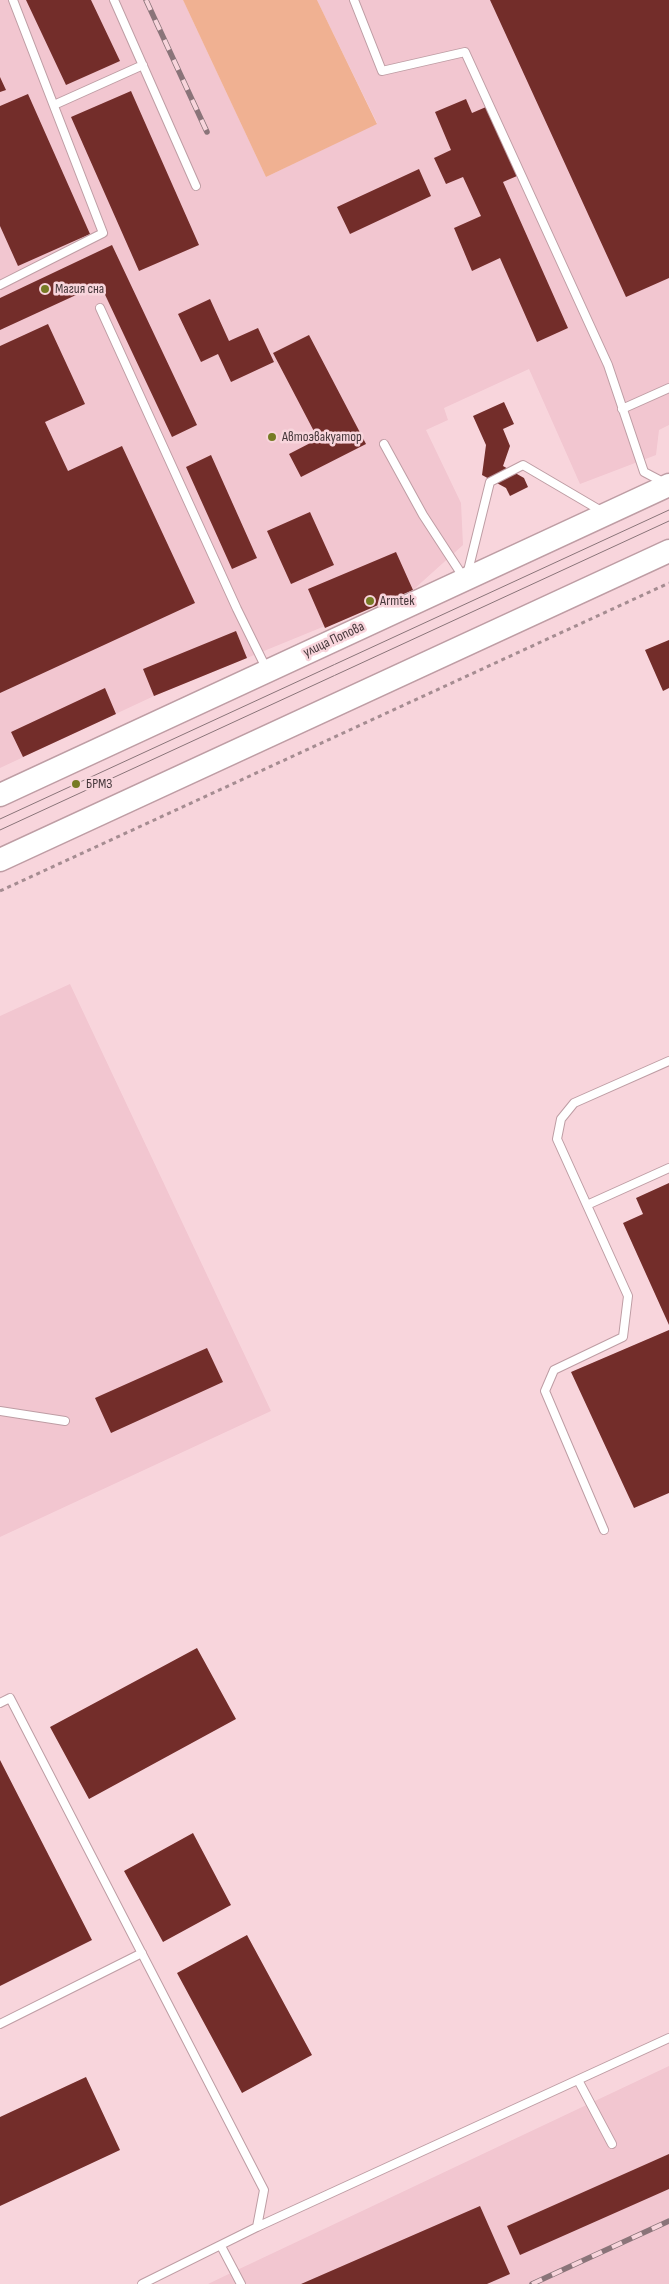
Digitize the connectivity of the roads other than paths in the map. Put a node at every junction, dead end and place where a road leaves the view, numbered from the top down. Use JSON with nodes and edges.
{"nodes":[{"id":1,"x":13,"y":0,"type":"edge"},
{"id":2,"x":114,"y":0,"type":"edge"},
{"id":3,"x":354,"y":0,"type":"edge"},
{"id":4,"x":143,"y":65,"type":"junction"},
{"id":5,"x":54,"y":105,"type":"junction"},
{"id":6,"x":196,"y":186,"type":"dead end"},
{"id":7,"x":0,"y":285,"type":"edge"},
{"id":8,"x":100,"y":308,"type":"dead end"},
{"id":9,"x":669,"y":388,"type":"edge"},
{"id":10,"x":622,"y":410,"type":"junction"},
{"id":11,"x":384,"y":444,"type":"dead end"},
{"id":12,"x":669,"y":485,"type":"edge"},
{"id":13,"x":607,"y":514,"type":"junction"},
{"id":14,"x":669,"y":551,"type":"edge"},
{"id":15,"x":465,"y":580,"type":"junction"},
{"id":16,"x":267,"y":671,"type":"junction"},
{"id":17,"x":0,"y":795,"type":"edge"},
{"id":18,"x":0,"y":860,"type":"edge"},
{"id":19,"x":669,"y":1062,"type":"edge"},
{"id":20,"x":669,"y":1168,"type":"edge"},
{"id":21,"x":587,"y":1205,"type":"junction"},
{"id":22,"x":0,"y":1412,"type":"edge"},
{"id":23,"x":65,"y":1421,"type":"dead end"},
{"id":24,"x":604,"y":1530,"type":"dead end"},
{"id":25,"x":0,"y":1703,"type":"edge"},
{"id":26,"x":142,"y":1953,"type":"junction"},
{"id":27,"x":0,"y":2024,"type":"edge"},
{"id":28,"x":669,"y":2038,"type":"edge"},
{"id":29,"x":578,"y":2080,"type":"junction"},
{"id":30,"x":612,"y":2144,"type":"dead end"},
{"id":31,"x":257,"y":2227,"type":"junction"},
{"id":32,"x":221,"y":2246,"type":"junction"},
{"id":33,"x":142,"y":2284,"type":"edge"},
{"id":34,"x":241,"y":2284,"type":"edge"}],
"edges":[{"from":1,"to":5,"type":"lane"},
{"from":2,"to":4,"type":"lane"},
{"from":3,"to":10,"type":"lane"},
{"from":4,"to":5,"type":"lane"},
{"from":4,"to":6,"type":"lane"},
{"from":5,"to":7,"type":"lane"},
{"from":8,"to":16,"type":"lane"},
{"from":9,"to":10,"type":"lane"},
{"from":10,"to":12,"type":"lane"},
{"from":11,"to":15,"type":"lane"},
{"from":12,"to":13,"type":"main road","name":"улица Попова"},
{"from":13,"to":15,"type":"main road","name":"улица Попова"},
{"from":13,"to":15,"type":"lane"},
{"from":14,"to":18,"type":"main road"},
{"from":15,"to":16,"type":"main road","name":"улица Попова"},
{"from":16,"to":17,"type":"main road","name":"улица Попова"},
{"from":19,"to":21,"type":"lane"},
{"from":20,"to":21,"type":"lane"},
{"from":21,"to":24,"type":"lane"},
{"from":22,"to":23,"type":"lane"},
{"from":25,"to":26,"type":"lane"},
{"from":26,"to":27,"type":"lane"},
{"from":26,"to":31,"type":"lane"},
{"from":28,"to":29,"type":"lane"},
{"from":29,"to":30,"type":"lane"},
{"from":29,"to":31,"type":"lane"},
{"from":31,"to":32,"type":"lane"},
{"from":32,"to":33,"type":"lane"},
{"from":32,"to":34,"type":"lane"}]}
